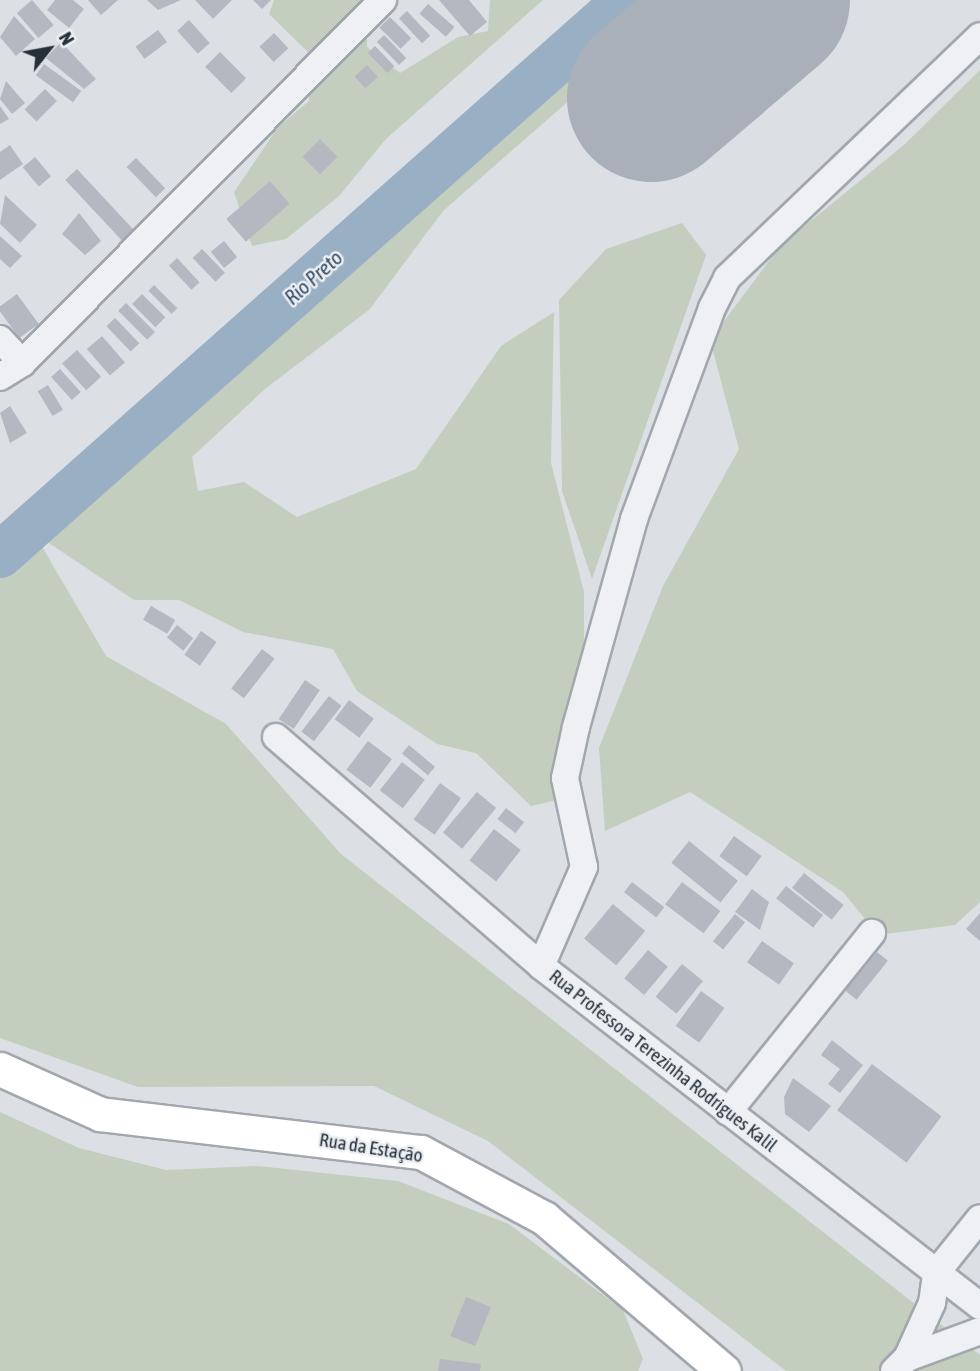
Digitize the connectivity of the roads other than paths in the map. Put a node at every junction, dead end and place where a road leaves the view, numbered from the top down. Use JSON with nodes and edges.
{"nodes":[{"id":1,"x":383,"y":0,"type":"edge"},
{"id":2,"x":980,"y":36,"type":"edge"},
{"id":3,"x":0,"y":339,"type":"edge"},
{"id":4,"x":11,"y":369,"type":"edge"},
{"id":5,"x":276,"y":737,"type":"dead end"},
{"id":6,"x":872,"y":933,"type":"dead end"},
{"id":7,"x":541,"y":966,"type":"junction"},
{"id":8,"x":0,"y":1069,"type":"edge"},
{"id":9,"x":728,"y":1112,"type":"junction"},
{"id":10,"x":980,"y":1218,"type":"edge"},
{"id":11,"x":936,"y":1273,"type":"junction"},
{"id":12,"x":980,"y":1306,"type":"edge"},
{"id":13,"x":980,"y":1331,"type":"edge"},
{"id":14,"x":900,"y":1365,"type":"edge"},
{"id":15,"x":724,"y":1371,"type":"edge"}],
"edges":[{"from":1,"to":4,"type":"street"},
{"from":2,"to":7,"type":"street"},
{"from":3,"to":4,"type":"street"},
{"from":5,"to":7,"type":"street","name":"Rua Professora Terezinha Rodrigues Kalil"},
{"from":6,"to":9,"type":"street"},
{"from":7,"to":9,"type":"street","name":"Rua Professora Terezinha Rodrigues Kalil"},
{"from":8,"to":15,"type":"main road","name":"Rua da Estação"},
{"from":9,"to":11,"type":"street","name":"Rua Professora Terezinha Rodrigues Kalil"},
{"from":10,"to":11,"type":"street"},
{"from":11,"to":12,"type":"street","name":"Rua Professora Terezinha Rodrigues Kalil"},
{"from":11,"to":14,"type":"street"},
{"from":13,"to":14,"type":"street"}]}
